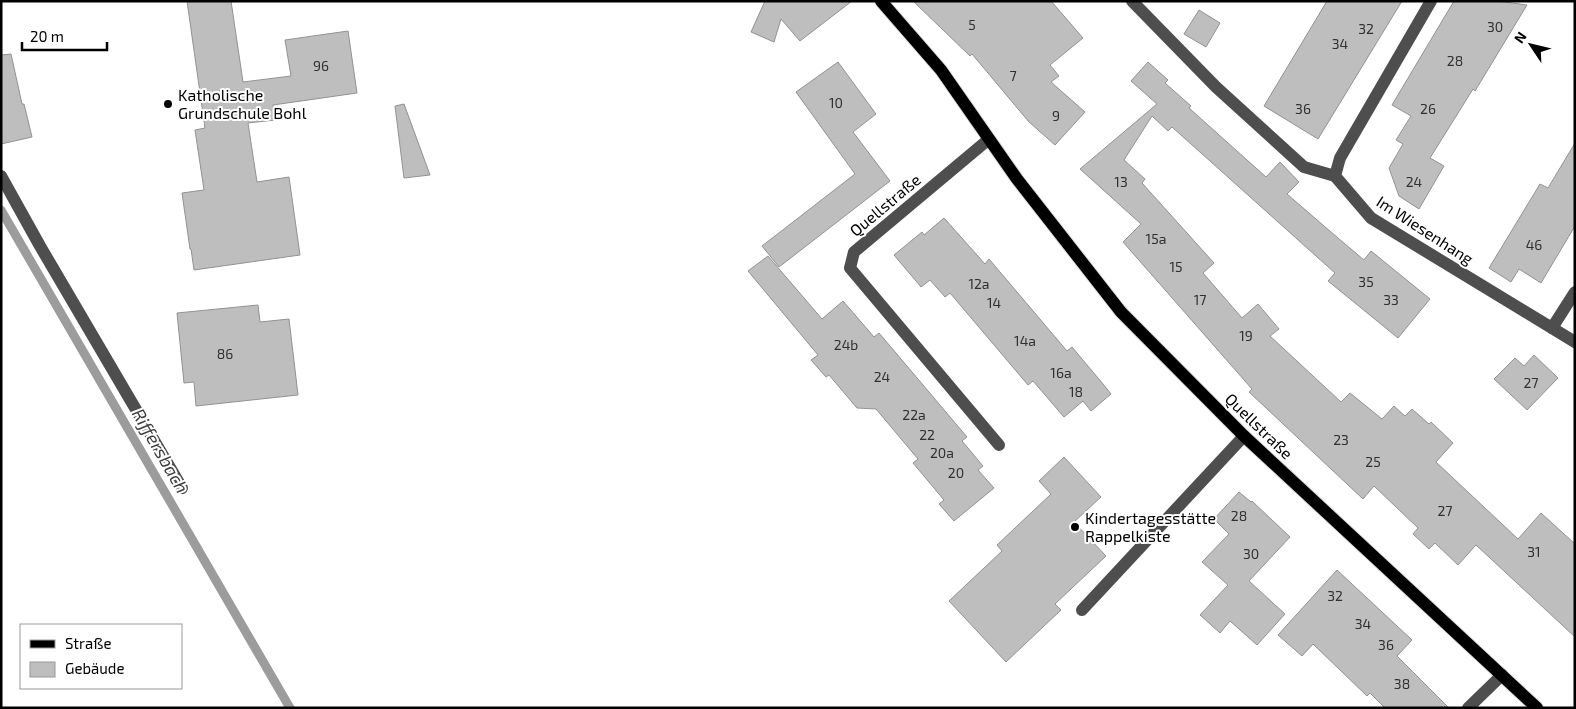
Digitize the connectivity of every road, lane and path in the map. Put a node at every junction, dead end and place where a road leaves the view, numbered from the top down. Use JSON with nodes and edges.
{"nodes":[{"id":1,"x":881,"y":1,"type":"edge"},
{"id":2,"x":1132,"y":1,"type":"edge"},
{"id":3,"x":1431,"y":1,"type":"edge"},
{"id":4,"x":989,"y":139,"type":"junction"},
{"id":5,"x":1,"y":176,"type":"edge"},
{"id":6,"x":1335,"y":176,"type":"junction"},
{"id":7,"x":1575,"y":292,"type":"edge"},
{"id":8,"x":1552,"y":328,"type":"junction"},
{"id":9,"x":1575,"y":342,"type":"edge"},
{"id":10,"x":1244,"y":436,"type":"junction"},
{"id":11,"x":999,"y":445,"type":"dead end"},
{"id":12,"x":182,"y":488,"type":"dead end"},
{"id":13,"x":1082,"y":610,"type":"dead end"},
{"id":14,"x":1502,"y":675,"type":"junction"},
{"id":15,"x":1468,"y":708,"type":"edge"},
{"id":16,"x":1537,"y":708,"type":"edge"}],
"edges":[{"from":1,"to":4,"type":"main road","name":"Quellstraße"},
{"from":2,"to":6,"type":"street"},
{"from":3,"to":6,"type":"street"},
{"from":4,"to":10,"type":"main road","name":"Quellstraße"},
{"from":4,"to":11,"type":"street","name":"Quellstraße"},
{"from":5,"to":12,"type":"street"},
{"from":6,"to":8,"type":"street","name":"Im Wiesenhang"},
{"from":7,"to":8,"type":"street"},
{"from":8,"to":9,"type":"street","name":"Im Wiesenhang"},
{"from":10,"to":13,"type":"street"},
{"from":10,"to":14,"type":"main road","name":"Quellstraße"},
{"from":14,"to":15,"type":"street"},
{"from":14,"to":16,"type":"main road","name":"Quellstraße"}]}
